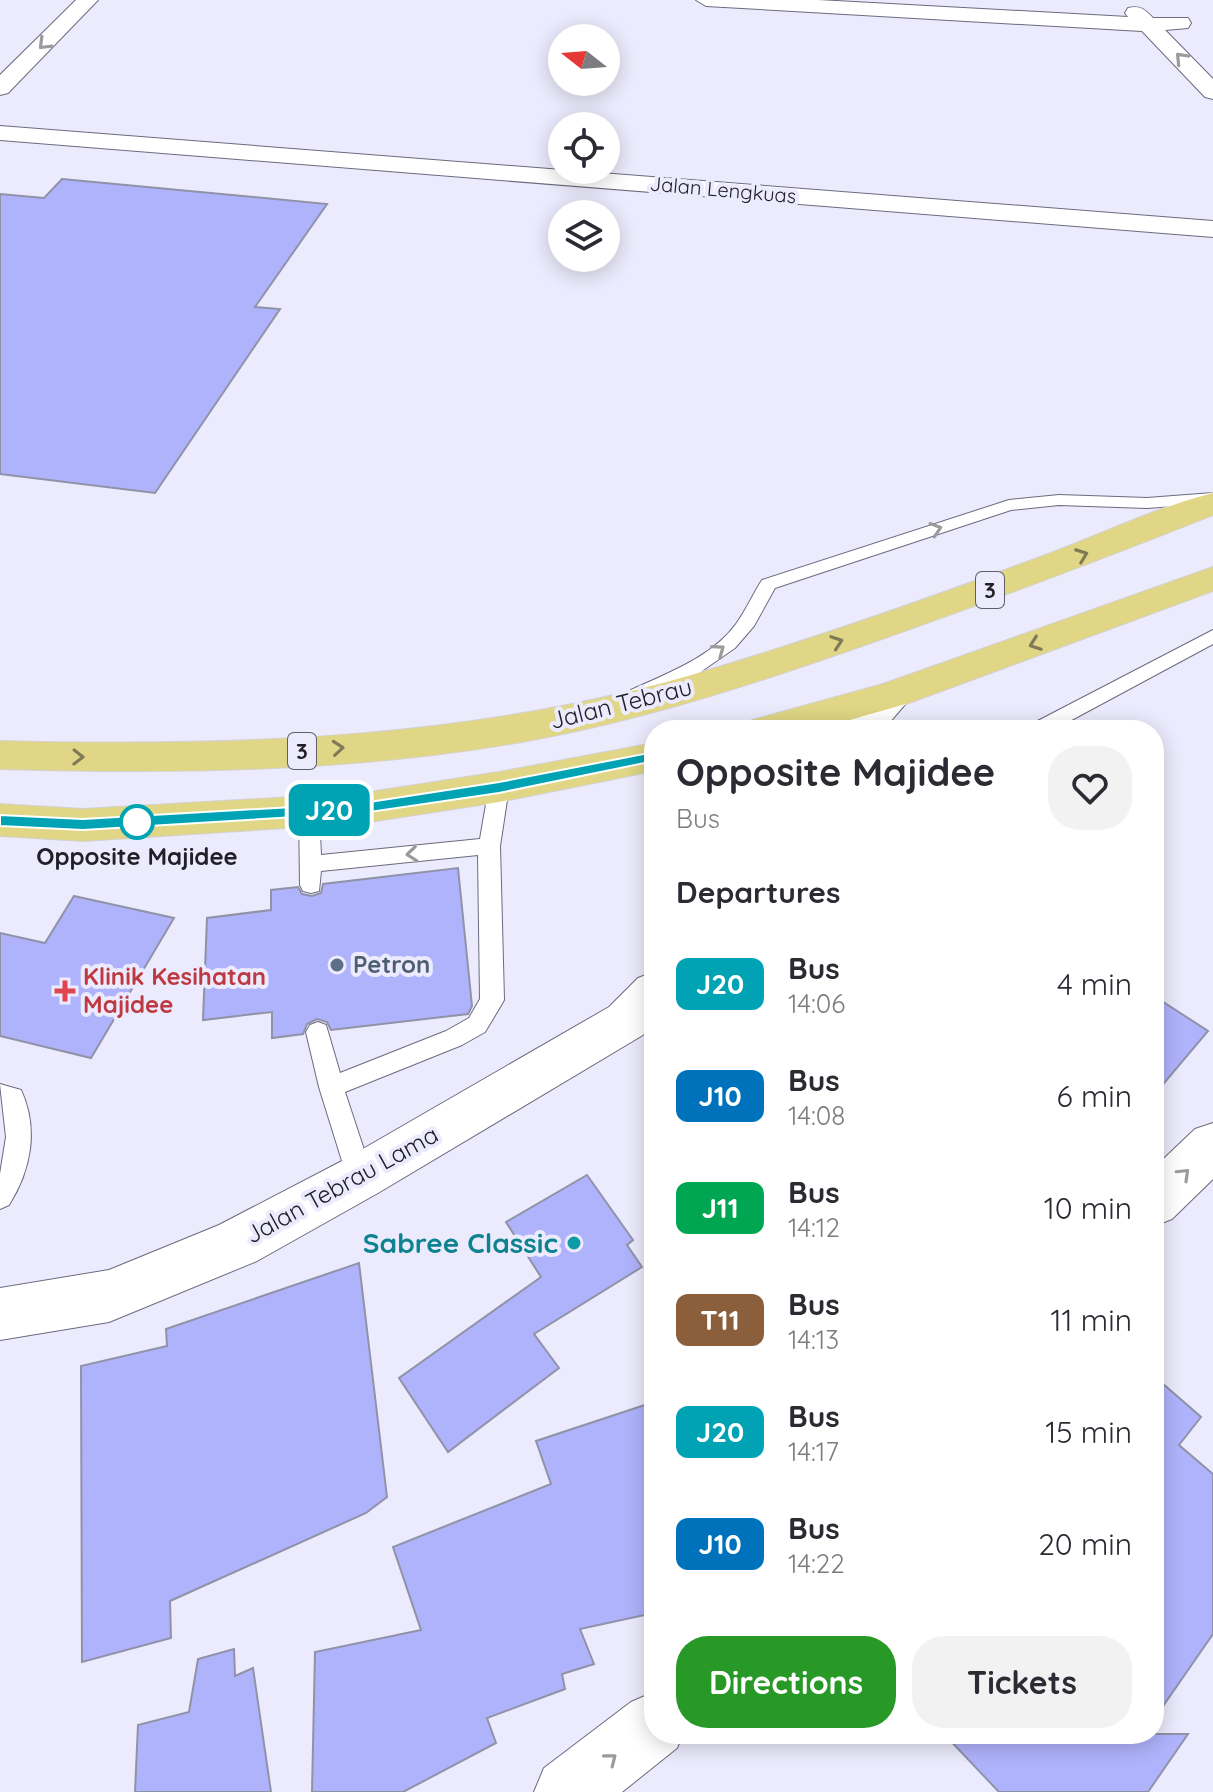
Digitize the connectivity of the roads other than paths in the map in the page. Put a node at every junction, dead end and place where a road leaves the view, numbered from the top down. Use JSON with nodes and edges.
{"nodes":[{"id":1,"x":59,"y":0,"type":"edge"},
{"id":2,"x":88,"y":0,"type":"edge"},
{"id":3,"x":706,"y":0,"type":"edge"},
{"id":4,"x":1122,"y":0,"type":"edge"},
{"id":5,"x":1155,"y":0,"type":"edge"},
{"id":6,"x":1148,"y":25,"type":"junction"},
{"id":7,"x":29,"y":28,"type":"dead end"},
{"id":8,"x":0,"y":88,"type":"edge"},
{"id":9,"x":1213,"y":92,"type":"edge"},
{"id":10,"x":0,"y":133,"type":"edge"},
{"id":11,"x":1211,"y":229,"type":"edge"},
{"id":12,"x":1213,"y":501,"type":"edge"},
{"id":13,"x":1213,"y":578,"type":"edge"},
{"id":14,"x":1213,"y":636,"type":"edge"},
{"id":15,"x":895,"y":694,"type":"junction"},
{"id":16,"x":601,"y":712,"type":"junction"},
{"id":17,"x":802,"y":720,"type":"edge"},
{"id":18,"x":870,"y":720,"type":"edge"},
{"id":19,"x":1056,"y":720,"type":"edge"},
{"id":20,"x":0,"y":755,"type":"edge"},
{"id":21,"x":644,"y":759,"type":"edge"},
{"id":22,"x":499,"y":787,"type":"junction"},
{"id":23,"x":309,"y":811,"type":"junction"},
{"id":24,"x":0,"y":820,"type":"edge"},
{"id":25,"x":489,"y":846,"type":"junction"},
{"id":26,"x":644,"y":1002,"type":"edge"},
{"id":27,"x":318,"y":1032,"type":"dead end"},
{"id":28,"x":331,"y":1087,"type":"junction"},
{"id":29,"x":0,"y":1095,"type":"edge"},
{"id":30,"x":1213,"y":1145,"type":"edge"},
{"id":31,"x":360,"y":1177,"type":"junction"},
{"id":32,"x":1164,"y":1192,"type":"edge"},
{"id":33,"x":0,"y":1197,"type":"edge"},
{"id":34,"x":0,"y":1314,"type":"edge"},
{"id":35,"x":644,"y":1733,"type":"edge"},
{"id":36,"x":568,"y":1792,"type":"edge"}],
"edges":[{"from":1,"to":7,"type":"street"},
{"from":2,"to":8,"type":"street","one_way":true},
{"from":3,"to":6,"type":"street"},
{"from":4,"to":6,"type":"street"},
{"from":5,"to":6,"type":"street"},
{"from":9,"to":6,"type":"street","one_way":true},
{"from":10,"to":11,"type":"street","name":"Jalan Lengkuas"},
{"from":16,"to":12,"type":"highway","name":"Jalan Tebrau","number":"3","one_way":true},
{"from":16,"to":12,"type":"lane","one_way":true},
{"from":13,"to":15,"type":"highway","one_way":true},
{"from":14,"to":19,"type":"lane"},
{"from":15,"to":17,"type":"highway"},
{"from":15,"to":18,"type":"street"},
{"from":20,"to":16,"type":"highway","name":"Jalan Tebrau","number":"3","one_way":true},
{"from":21,"to":22,"type":"highway"},
{"from":22,"to":23,"type":"highway"},
{"from":22,"to":25,"type":"lane"},
{"from":23,"to":24,"type":"highway"},
{"from":25,"to":23,"type":"lane","one_way":true},
{"from":25,"to":28,"type":"lane"},
{"from":26,"to":31,"type":"street","name":"Jalan Tebrau Lama"},
{"from":27,"to":28,"type":"lane"},
{"from":28,"to":31,"type":"lane"},
{"from":29,"to":33,"type":"lane"},
{"from":32,"to":30,"type":"street","one_way":true},
{"from":31,"to":34,"type":"street","name":"Jalan Tebrau Lama"},
{"from":36,"to":35,"type":"street","one_way":true}]}
